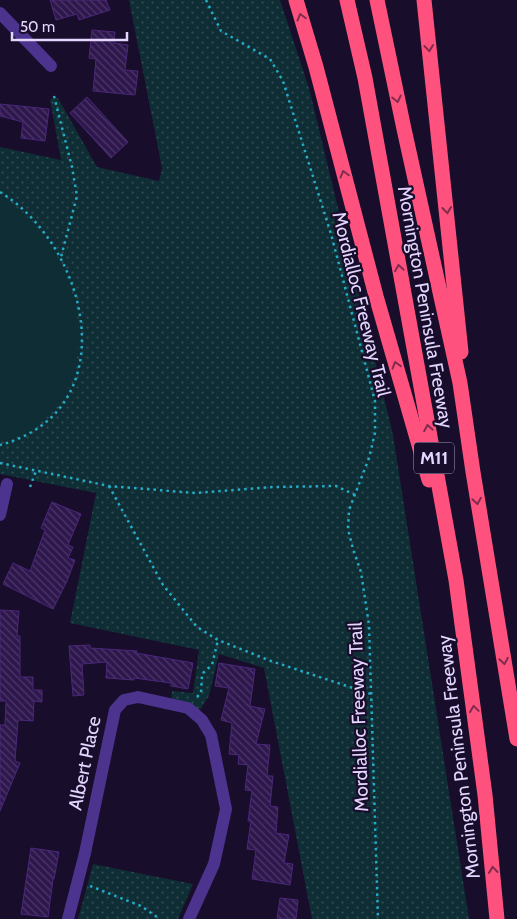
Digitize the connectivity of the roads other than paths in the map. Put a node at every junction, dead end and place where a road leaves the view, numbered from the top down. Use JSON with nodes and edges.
{"nodes":[{"id":1,"x":296,"y":0,"type":"edge"},
{"id":2,"x":347,"y":0,"type":"edge"},
{"id":3,"x":377,"y":0,"type":"edge"},
{"id":4,"x":424,"y":0,"type":"edge"},
{"id":5,"x":0,"y":13,"type":"edge"},
{"id":6,"x":51,"y":66,"type":"dead end"},
{"id":7,"x":473,"y":472,"type":"junction"},
{"id":8,"x":7,"y":484,"type":"dead end"},
{"id":9,"x":0,"y":515,"type":"edge"},
{"id":10,"x":453,"y":563,"type":"junction"},
{"id":11,"x":517,"y":738,"type":"edge"},
{"id":12,"x":68,"y":919,"type":"edge"},
{"id":13,"x":189,"y":919,"type":"edge"},
{"id":14,"x":497,"y":919,"type":"edge"}],
"edges":[{"from":10,"to":1,"type":"highway","one_way":true},
{"from":10,"to":2,"type":"highway","name":"Mornington Peninsula Freeway","number":"M11","one_way":true},
{"from":3,"to":7,"type":"highway","name":"Mornington Peninsula Freeway","number":"M11","one_way":true},
{"from":4,"to":7,"type":"highway","one_way":true},
{"from":5,"to":6,"type":"street"},
{"from":7,"to":11,"type":"highway","name":"Mornington Peninsula Freeway","number":"M11","one_way":true},
{"from":8,"to":9,"type":"street"},
{"from":14,"to":10,"type":"highway","name":"Mornington Peninsula Freeway","number":"M11","one_way":true},
{"from":12,"to":13,"type":"street","name":"Albert Place"}]}
